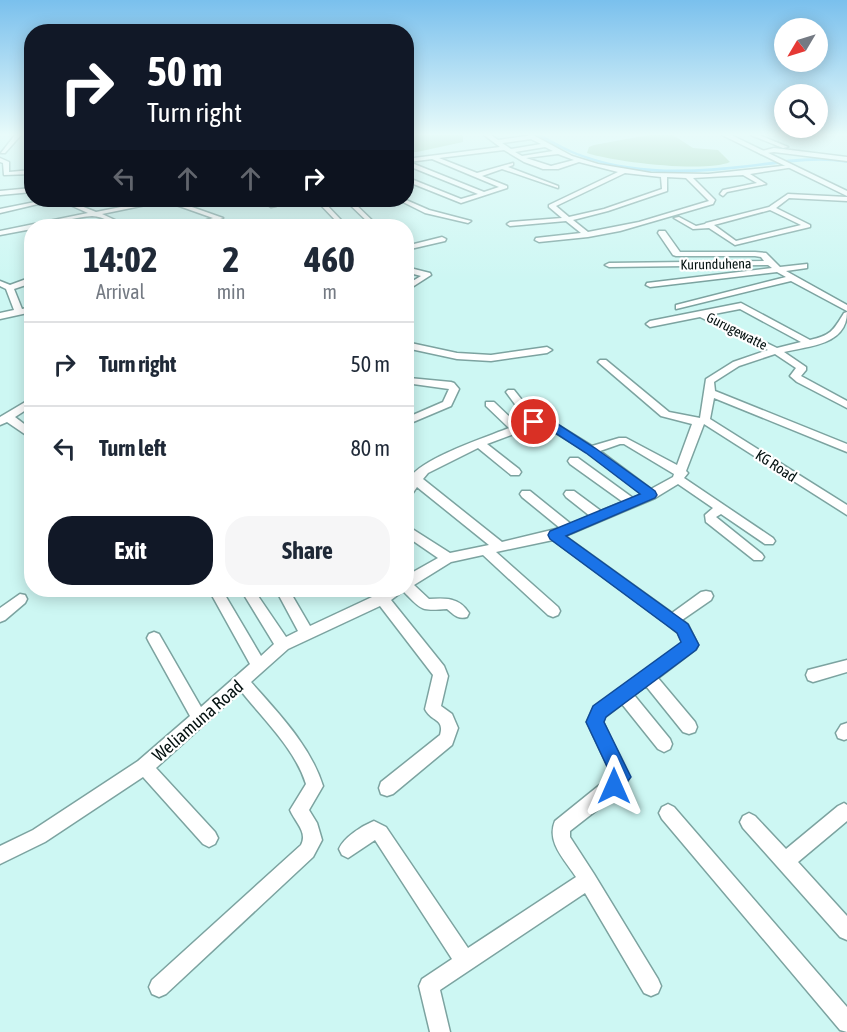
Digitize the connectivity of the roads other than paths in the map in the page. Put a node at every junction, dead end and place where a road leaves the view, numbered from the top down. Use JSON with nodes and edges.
{"nodes":[{"id":1,"x":416,"y":183,"type":"edge"},
{"id":2,"x":457,"y":183,"type":"edge"},
{"id":3,"x":495,"y":183,"type":"edge"},
{"id":4,"x":547,"y":183,"type":"edge"},
{"id":5,"x":599,"y":183,"type":"edge"},
{"id":6,"x":665,"y":183,"type":"edge"},
{"id":7,"x":695,"y":183,"type":"edge"},
{"id":8,"x":762,"y":183,"type":"edge"},
{"id":9,"x":825,"y":183,"type":"edge"},
{"id":10,"x":556,"y":187,"type":"dead end"},
{"id":11,"x":24,"y":191,"type":"edge"},
{"id":12,"x":0,"y":193,"type":"edge"},
{"id":13,"x":483,"y":194,"type":"junction"},
{"id":14,"x":723,"y":194,"type":"dead end"},
{"id":15,"x":847,"y":194,"type":"edge"},
{"id":16,"x":847,"y":199,"type":"edge"},
{"id":17,"x":24,"y":206,"type":"edge"},
{"id":18,"x":414,"y":206,"type":"edge"},
{"id":19,"x":78,"y":207,"type":"edge"},
{"id":20,"x":130,"y":207,"type":"edge"},
{"id":21,"x":186,"y":207,"type":"edge"},
{"id":22,"x":326,"y":207,"type":"edge"},
{"id":23,"x":355,"y":207,"type":"edge"},
{"id":24,"x":771,"y":208,"type":"junction"},
{"id":25,"x":0,"y":211,"type":"edge"},
{"id":26,"x":94,"y":214,"type":"junction"},
{"id":27,"x":677,"y":218,"type":"dead end"},
{"id":28,"x":68,"y":219,"type":"edge"},
{"id":29,"x":107,"y":219,"type":"edge"},
{"id":30,"x":218,"y":219,"type":"edge"},
{"id":31,"x":337,"y":219,"type":"edge"},
{"id":32,"x":368,"y":219,"type":"edge"},
{"id":33,"x":569,"y":219,"type":"junction"},
{"id":34,"x":468,"y":221,"type":"dead end"},
{"id":35,"x":510,"y":224,"type":"dead end"},
{"id":36,"x":709,"y":226,"type":"junction"},
{"id":37,"x":24,"y":227,"type":"edge"},
{"id":38,"x":695,"y":228,"type":"junction"},
{"id":39,"x":16,"y":229,"type":"junction"},
{"id":40,"x":679,"y":231,"type":"dead end"},
{"id":41,"x":0,"y":233,"type":"edge"},
{"id":42,"x":662,"y":233,"type":"dead end"},
{"id":43,"x":24,"y":234,"type":"edge"},
{"id":44,"x":588,"y":235,"type":"junction"},
{"id":45,"x":442,"y":239,"type":"dead end"},
{"id":46,"x":539,"y":240,"type":"dead end"},
{"id":47,"x":414,"y":246,"type":"edge"},
{"id":48,"x":609,"y":265,"type":"dead end"},
{"id":49,"x":772,"y":265,"type":"junction"},
{"id":50,"x":804,"y":266,"type":"dead end"},
{"id":51,"x":414,"y":271,"type":"edge"},
{"id":52,"x":792,"y":278,"type":"junction"},
{"id":53,"x":0,"y":283,"type":"edge"},
{"id":54,"x":24,"y":283,"type":"edge"},
{"id":55,"x":414,"y":284,"type":"edge"},
{"id":56,"x":650,"y":285,"type":"dead end"},
{"id":57,"x":9,"y":288,"type":"junction"},
{"id":58,"x":679,"y":307,"type":"dead end"},
{"id":59,"x":847,"y":308,"type":"edge"},
{"id":60,"x":24,"y":310,"type":"edge"},
{"id":61,"x":19,"y":311,"type":"junction"},
{"id":62,"x":701,"y":314,"type":"junction"},
{"id":63,"x":847,"y":315,"type":"edge"},
{"id":64,"x":0,"y":316,"type":"edge"},
{"id":65,"x":650,"y":324,"type":"dead end"},
{"id":66,"x":809,"y":343,"type":"junction"},
{"id":67,"x":414,"y":347,"type":"edge"},
{"id":68,"x":547,"y":350,"type":"dead end"},
{"id":69,"x":777,"y":351,"type":"junction"},
{"id":70,"x":603,"y":362,"type":"dead end"},
{"id":71,"x":414,"y":381,"type":"edge"},
{"id":72,"x":511,"y":392,"type":"dead end"},
{"id":73,"x":710,"y":393,"type":"junction"},
{"id":74,"x":490,"y":404,"type":"dead end"},
{"id":75,"x":847,"y":405,"type":"edge"},
{"id":76,"x":24,"y":406,"type":"edge"},
{"id":77,"x":414,"y":419,"type":"edge"},
{"id":78,"x":4,"y":420,"type":"edge"},
{"id":79,"x":702,"y":421,"type":"junction"},
{"id":80,"x":534,"y":422,"type":"junction"},
{"id":81,"x":516,"y":429,"type":"junction"},
{"id":82,"x":24,"y":431,"type":"edge"},
{"id":83,"x":479,"y":443,"type":"junction"},
{"id":84,"x":847,"y":448,"type":"edge"},
{"id":85,"x":591,"y":450,"type":"junction"},
{"id":86,"x":574,"y":461,"type":"dead end"},
{"id":87,"x":515,"y":472,"type":"dead end"},
{"id":88,"x":680,"y":476,"type":"junction"},
{"id":89,"x":415,"y":479,"type":"joint"},
{"id":90,"x":525,"y":494,"type":"dead end"},
{"id":91,"x":570,"y":494,"type":"dead end"},
{"id":92,"x":651,"y":495,"type":"junction"},
{"id":93,"x":631,"y":502,"type":"junction"},
{"id":94,"x":723,"y":508,"type":"junction"},
{"id":95,"x":847,"y":511,"type":"edge"},
{"id":96,"x":598,"y":516,"type":"junction"},
{"id":97,"x":562,"y":532,"type":"junction"},
{"id":98,"x":414,"y":535,"type":"edge"},
{"id":99,"x":769,"y":541,"type":"dead end"},
{"id":100,"x":499,"y":546,"type":"junction"},
{"id":101,"x":484,"y":549,"type":"junction"},
{"id":102,"x":758,"y":557,"type":"dead end"},
{"id":103,"x":448,"y":558,"type":"junction"},
{"id":104,"x":414,"y":580,"type":"edge"},
{"id":105,"x":414,"y":593,"type":"edge"},
{"id":106,"x":706,"y":596,"type":"dead end"},
{"id":107,"x":219,"y":597,"type":"edge"},
{"id":108,"x":252,"y":597,"type":"edge"},
{"id":109,"x":286,"y":597,"type":"edge"},
{"id":110,"x":385,"y":597,"type":"edge"},
{"id":111,"x":20,"y":599,"type":"dead end"},
{"id":112,"x":382,"y":599,"type":"junction"},
{"id":113,"x":553,"y":611,"type":"dead end"},
{"id":114,"x":462,"y":613,"type":"dead end"},
{"id":115,"x":0,"y":616,"type":"edge"},
{"id":116,"x":672,"y":620,"type":"junction"},
{"id":117,"x":307,"y":634,"type":"junction"},
{"id":118,"x":154,"y":638,"type":"dead end"},
{"id":119,"x":283,"y":645,"type":"junction"},
{"id":120,"x":259,"y":666,"type":"junction"},
{"id":121,"x":847,"y":666,"type":"edge"},
{"id":122,"x":813,"y":675,"type":"dead end"},
{"id":123,"x":647,"y":676,"type":"junction"},
{"id":124,"x":243,"y":683,"type":"junction"},
{"id":125,"x":624,"y":694,"type":"junction"},
{"id":126,"x":200,"y":719,"type":"junction"},
{"id":127,"x":688,"y":727,"type":"dead end"},
{"id":128,"x":664,"y":744,"type":"dead end"},
{"id":129,"x":144,"y":767,"type":"junction"},
{"id":130,"x":387,"y":788,"type":"dead end"},
{"id":131,"x":844,"y":812,"type":"dead end"},
{"id":132,"x":668,"y":813,"type":"dead end"},
{"id":133,"x":749,"y":822,"type":"dead end"},
{"id":134,"x":209,"y":838,"type":"dead end"},
{"id":135,"x":348,"y":849,"type":"dead end"},
{"id":136,"x":0,"y":855,"type":"edge"},
{"id":137,"x":784,"y":862,"type":"junction"},
{"id":138,"x":588,"y":880,"type":"junction"},
{"id":139,"x":847,"y":930,"type":"edge"},
{"id":140,"x":464,"y":960,"type":"junction"},
{"id":141,"x":651,"y":986,"type":"dead end"},
{"id":142,"x":159,"y":987,"type":"dead end"},
{"id":143,"x":847,"y":1023,"type":"edge"},
{"id":144,"x":440,"y":1032,"type":"edge"}],
"edges":[{"from":1,"to":13,"type":"street"},
{"from":2,"to":13,"type":"street"},
{"from":3,"to":13,"type":"street"},
{"from":4,"to":10,"type":"street"},
{"from":5,"to":33,"type":"street"},
{"from":6,"to":33,"type":"street"},
{"from":7,"to":44,"type":"street"},
{"from":8,"to":14,"type":"street"},
{"from":9,"to":15,"type":"main road"},
{"from":11,"to":12,"type":"street"},
{"from":16,"to":24,"type":"street"},
{"from":17,"to":25,"type":"street"},
{"from":18,"to":34,"type":"street"},
{"from":19,"to":26,"type":"street"},
{"from":20,"to":26,"type":"street"},
{"from":21,"to":30,"type":"street"},
{"from":22,"to":31,"type":"street"},
{"from":23,"to":32,"type":"street"},
{"from":24,"to":36,"type":"street"},
{"from":24,"to":36,"type":"street"},
{"from":26,"to":28,"type":"street"},
{"from":26,"to":29,"type":"street"},
{"from":27,"to":38,"type":"street"},
{"from":33,"to":35,"type":"street"},
{"from":33,"to":44,"type":"street"},
{"from":36,"to":38,"type":"street"},
{"from":37,"to":39,"type":"street"},
{"from":38,"to":40,"type":"street"},
{"from":39,"to":41,"type":"street"},
{"from":39,"to":43,"type":"street"},
{"from":42,"to":49,"type":"street"},
{"from":44,"to":46,"type":"street"},
{"from":45,"to":47,"type":"street"},
{"from":48,"to":49,"type":"street","name":"Kurunduhena"},
{"from":49,"to":50,"type":"street"},
{"from":49,"to":52,"type":"street"},
{"from":49,"to":56,"type":"street"},
{"from":51,"to":55,"type":"street"},
{"from":52,"to":58,"type":"street"},
{"from":52,"to":59,"type":"street"},
{"from":53,"to":57,"type":"street"},
{"from":54,"to":57,"type":"street"},
{"from":57,"to":61,"type":"street"},
{"from":60,"to":61,"type":"street"},
{"from":61,"to":64,"type":"street"},
{"from":62,"to":65,"type":"street"},
{"from":62,"to":66,"type":"street","name":"Gurugewatte"},
{"from":62,"to":69,"type":"street","name":"Gurugewatte"},
{"from":63,"to":66,"type":"street"},
{"from":66,"to":69,"type":"street"},
{"from":67,"to":68,"type":"street"},
{"from":69,"to":73,"type":"street"},
{"from":69,"to":75,"type":"street","name":"Gurugewatte"},
{"from":70,"to":79,"type":"street","name":"KG Road"},
{"from":71,"to":77,"type":"street"},
{"from":72,"to":80,"type":"street"},
{"from":73,"to":79,"type":"street"},
{"from":73,"to":84,"type":"street"},
{"from":74,"to":81,"type":"street"},
{"from":76,"to":78,"type":"street"},
{"from":78,"to":82,"type":"street"},
{"from":79,"to":88,"type":"street"},
{"from":79,"to":95,"type":"street","name":"KG Road"},
{"from":80,"to":81,"type":"street"},
{"from":80,"to":85,"type":"street"},
{"from":81,"to":83,"type":"street"},
{"from":83,"to":87,"type":"street"},
{"from":83,"to":89,"type":"street"},
{"from":85,"to":88,"type":"street"},
{"from":85,"to":92,"type":"street"},
{"from":86,"to":93,"type":"street"},
{"from":88,"to":92,"type":"street"},
{"from":88,"to":94,"type":"street"},
{"from":89,"to":100,"type":"street"},
{"from":90,"to":97,"type":"street"},
{"from":91,"to":96,"type":"street"},
{"from":92,"to":93,"type":"street"},
{"from":93,"to":96,"type":"street"},
{"from":94,"to":99,"type":"street"},
{"from":94,"to":102,"type":"street"},
{"from":96,"to":97,"type":"street"},
{"from":97,"to":100,"type":"street"},
{"from":97,"to":116,"type":"street"},
{"from":98,"to":103,"type":"street"},
{"from":100,"to":101,"type":"street"},
{"from":101,"to":103,"type":"street"},
{"from":101,"to":113,"type":"street"},
{"from":103,"to":104,"type":"street"},
{"from":105,"to":114,"type":"street"},
{"from":106,"to":116,"type":"street"},
{"from":107,"to":120,"type":"street"},
{"from":108,"to":119,"type":"street"},
{"from":109,"to":117,"type":"street"},
{"from":110,"to":112,"type":"street","name":"Weliamuna Road"},
{"from":111,"to":115,"type":"street"},
{"from":112,"to":117,"type":"street","name":"Weliamuna Road"},
{"from":112,"to":130,"type":"street"},
{"from":116,"to":123,"type":"street"},
{"from":117,"to":119,"type":"street","name":"Weliamuna Road"},
{"from":118,"to":126,"type":"street"},
{"from":119,"to":120,"type":"street","name":"Weliamuna Road"},
{"from":120,"to":124,"type":"street","name":"Weliamuna Road"},
{"from":121,"to":122,"type":"street"},
{"from":123,"to":125,"type":"street"},
{"from":123,"to":127,"type":"street"},
{"from":124,"to":126,"type":"street","name":"Weliamuna Road"},
{"from":124,"to":142,"type":"street"},
{"from":125,"to":128,"type":"street"},
{"from":125,"to":138,"type":"street"},
{"from":126,"to":129,"type":"street","name":"Weliamuna Road"},
{"from":129,"to":134,"type":"street"},
{"from":129,"to":136,"type":"street","name":"Weliamuna Road"},
{"from":131,"to":137,"type":"street"},
{"from":132,"to":143,"type":"street"},
{"from":133,"to":137,"type":"street"},
{"from":135,"to":140,"type":"street"},
{"from":137,"to":139,"type":"street"},
{"from":138,"to":140,"type":"street"},
{"from":138,"to":141,"type":"street"},
{"from":140,"to":144,"type":"street"}]}
